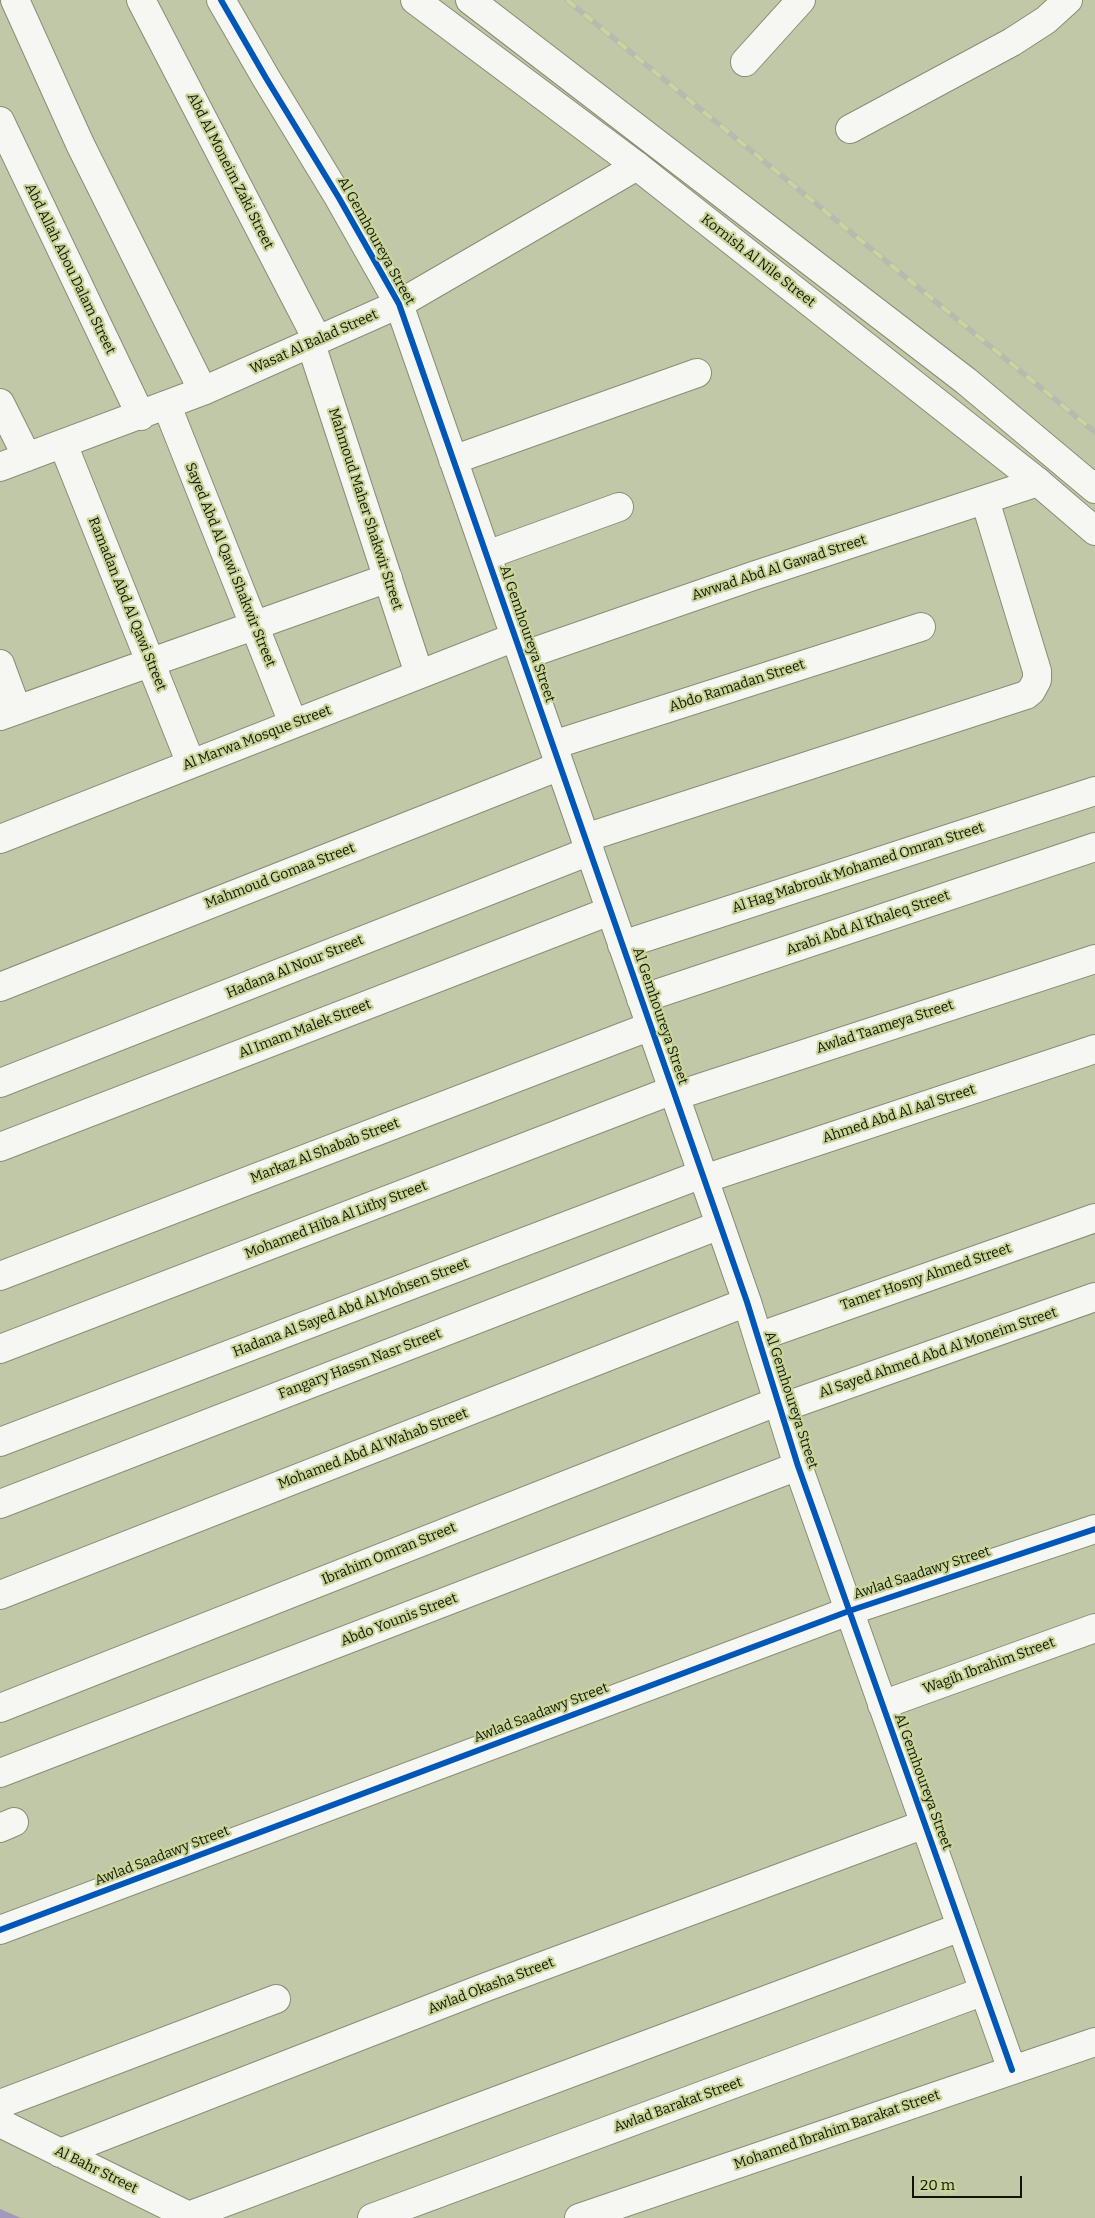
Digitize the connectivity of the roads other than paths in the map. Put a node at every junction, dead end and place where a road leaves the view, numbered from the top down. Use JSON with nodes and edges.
{"nodes":[{"id":1,"x":15,"y":0,"type":"edge"},
{"id":2,"x":141,"y":0,"type":"edge"},
{"id":3,"x":221,"y":0,"type":"edge"},
{"id":4,"x":414,"y":0,"type":"edge"},
{"id":5,"x":470,"y":0,"type":"edge"},
{"id":6,"x":801,"y":0,"type":"edge"},
{"id":7,"x":1068,"y":0,"type":"edge"},
{"id":8,"x":745,"y":62,"type":"dead end"},
{"id":9,"x":0,"y":121,"type":"edge"},
{"id":10,"x":850,"y":128,"type":"dead end"},
{"id":11,"x":637,"y":166,"type":"junction"},
{"id":12,"x":399,"y":304,"type":"junction"},
{"id":13,"x":314,"y":343,"type":"junction"},
{"id":14,"x":697,"y":372,"type":"dead end"},
{"id":15,"x":203,"y":392,"type":"junction"},
{"id":16,"x":0,"y":403,"type":"edge"},
{"id":17,"x":167,"y":406,"type":"junction"},
{"id":18,"x":141,"y":416,"type":"junction"},
{"id":19,"x":63,"y":444,"type":"junction"},
{"id":20,"x":27,"y":457,"type":"junction"},
{"id":21,"x":454,"y":460,"type":"junction"},
{"id":22,"x":0,"y":467,"type":"edge"},
{"id":23,"x":1038,"y":482,"type":"junction"},
{"id":24,"x":1095,"y":489,"type":"edge"},
{"id":25,"x":985,"y":500,"type":"junction"},
{"id":26,"x":618,"y":507,"type":"dead end"},
{"id":27,"x":1095,"y":531,"type":"edge"},
{"id":28,"x":487,"y":555,"type":"junction"},
{"id":29,"x":388,"y":578,"type":"junction"},
{"id":30,"x":254,"y":626,"type":"junction"},
{"id":31,"x":921,"y":628,"type":"dead end"},
{"id":32,"x":518,"y":646,"type":"junction"},
{"id":33,"x":150,"y":663,"type":"junction"},
{"id":34,"x":0,"y":664,"type":"edge"},
{"id":35,"x":419,"y":674,"type":"junction"},
{"id":36,"x":9,"y":713,"type":"edge"},
{"id":37,"x":293,"y":723,"type":"junction"},
{"id":38,"x":556,"y":756,"type":"junction"},
{"id":39,"x":191,"y":764,"type":"junction"},
{"id":40,"x":1095,"y":791,"type":"edge"},
{"id":41,"x":0,"y":839,"type":"edge"},
{"id":42,"x":587,"y":845,"type":"junction"},
{"id":43,"x":1095,"y":847,"type":"edge"},
{"id":44,"x":610,"y":911,"type":"junction"},
{"id":45,"x":622,"y":945,"type":"junction"},
{"id":46,"x":1095,"y":959,"type":"edge"},
{"id":47,"x":0,"y":987,"type":"edge"},
{"id":48,"x":641,"y":1000,"type":"junction"},
{"id":49,"x":651,"y":1026,"type":"junction"},
{"id":50,"x":1095,"y":1049,"type":"edge"},
{"id":51,"x":0,"y":1083,"type":"edge"},
{"id":52,"x":674,"y":1093,"type":"junction"},
{"id":53,"x":0,"y":1147,"type":"edge"},
{"id":54,"x":703,"y":1176,"type":"junction"},
{"id":55,"x":1095,"y":1218,"type":"edge"},
{"id":56,"x":720,"y":1225,"type":"junction"},
{"id":57,"x":0,"y":1276,"type":"edge"},
{"id":58,"x":1095,"y":1297,"type":"edge"},
{"id":59,"x":747,"y":1302,"type":"junction"},
{"id":60,"x":758,"y":1337,"type":"junction"},
{"id":61,"x":0,"y":1349,"type":"edge"},
{"id":62,"x":780,"y":1404,"type":"junction"},
{"id":63,"x":0,"y":1442,"type":"edge"},
{"id":64,"x":798,"y":1466,"type":"junction"},
{"id":65,"x":0,"y":1504,"type":"edge"},
{"id":66,"x":1095,"y":1529,"type":"edge"},
{"id":67,"x":0,"y":1595,"type":"edge"},
{"id":68,"x":849,"y":1610,"type":"junction"},
{"id":69,"x":1095,"y":1628,"type":"edge"},
{"id":70,"x":882,"y":1705,"type":"junction"},
{"id":71,"x":0,"y":1708,"type":"edge"},
{"id":72,"x":0,"y":1773,"type":"edge"},
{"id":73,"x":925,"y":1824,"type":"junction"},
{"id":74,"x":961,"y":1927,"type":"junction"},
{"id":75,"x":0,"y":1930,"type":"edge"},
{"id":76,"x":984,"y":1991,"type":"junction"},
{"id":77,"x":276,"y":1999,"type":"dead end"},
{"id":78,"x":1095,"y":2042,"type":"edge"},
{"id":79,"x":1012,"y":2070,"type":"junction"},
{"id":80,"x":0,"y":2104,"type":"edge"},
{"id":81,"x":0,"y":2123,"type":"edge"},
{"id":82,"x":60,"y":2153,"type":"junction"},
{"id":83,"x":190,"y":2217,"type":"edge"},
{"id":84,"x":372,"y":2218,"type":"edge"},
{"id":85,"x":579,"y":2218,"type":"edge"}],
"edges":[{"from":1,"to":15,"type":"street"},
{"from":2,"to":13,"type":"street","name":"Abd Al Moneim Zaki Street"},
{"from":3,"to":12,"type":"street","name":"Al Gemhoureya Street"},
{"from":4,"to":11,"type":"street","name":"Kornish Al Nile Street"},
{"from":5,"to":24,"type":"street"},
{"from":6,"to":8,"type":"street"},
{"from":7,"to":10,"type":"street"},
{"from":9,"to":18,"type":"street","name":"Abd Allah Abou Dalam Street"},
{"from":11,"to":12,"type":"street","name":"Wasat Al Balad Street"},
{"from":11,"to":23,"type":"street","name":"Kornish Al Nile Street"},
{"from":12,"to":13,"type":"street","name":"Wasat Al Balad Street"},
{"from":12,"to":21,"type":"street","name":"Al Gemhoureya Street"},
{"from":13,"to":15,"type":"street","name":"Wasat Al Balad Street"},
{"from":13,"to":29,"type":"street","name":"Mahmoud Maher Shakwir Street"},
{"from":14,"to":21,"type":"street"},
{"from":15,"to":17,"type":"street","name":"Wasat Al Balad Street"},
{"from":16,"to":20,"type":"street"},
{"from":17,"to":18,"type":"street","name":"Wasat Al Balad Street"},
{"from":17,"to":30,"type":"street","name":"Sayed Abd Al Qawi Shakwir Street"},
{"from":18,"to":19,"type":"street","name":"Wasat Al Balad Street"},
{"from":19,"to":20,"type":"street","name":"Wasat Al Balad Street"},
{"from":19,"to":33,"type":"street","name":"Ramadan Abd Al Qawi Street"},
{"from":20,"to":22,"type":"street","name":"Wasat Al Balad Street"},
{"from":21,"to":28,"type":"street","name":"Al Gemhoureya Street"},
{"from":23,"to":25,"type":"street","name":"Awwad Abd Al Gawad Street"},
{"from":23,"to":27,"type":"street","name":"Kornish Al Nile Street"},
{"from":25,"to":32,"type":"street","name":"Awwad Abd Al Gawad Street"},
{"from":25,"to":42,"type":"street","name":"Hadana Al Nour Street"},
{"from":26,"to":28,"type":"street"},
{"from":28,"to":32,"type":"street","name":"Al Gemhoureya Street"},
{"from":29,"to":30,"type":"street"},
{"from":29,"to":35,"type":"street","name":"Mahmoud Maher Shakwir Street"},
{"from":30,"to":33,"type":"street"},
{"from":30,"to":37,"type":"street","name":"Sayed Abd Al Qawi Shakwir Street"},
{"from":31,"to":38,"type":"street","name":"Abdo Ramadan Street"},
{"from":32,"to":35,"type":"street","name":"Al Marwa Mosque Street"},
{"from":32,"to":38,"type":"street","name":"Al Gemhoureya Street"},
{"from":33,"to":36,"type":"street"},
{"from":33,"to":39,"type":"street","name":"Ramadan Abd Al Qawi Street"},
{"from":34,"to":36,"type":"street"},
{"from":35,"to":37,"type":"street","name":"Al Marwa Mosque Street"},
{"from":37,"to":39,"type":"street","name":"Al Marwa Mosque Street"},
{"from":38,"to":42,"type":"street","name":"Al Gemhoureya Street"},
{"from":38,"to":47,"type":"street","name":"Mahmoud Gomaa Street"},
{"from":39,"to":41,"type":"street","name":"Al Marwa Mosque Street"},
{"from":40,"to":45,"type":"street","name":"Al Hag Mabrouk Mohamed Omran Street"},
{"from":42,"to":44,"type":"street","name":"Al Gemhoureya Street"},
{"from":42,"to":51,"type":"street","name":"Hadana Al Nour Street"},
{"from":43,"to":48,"type":"street","name":"Arabi Abd Al Khaleq Street"},
{"from":44,"to":45,"type":"street","name":"Al Gemhoureya Street"},
{"from":44,"to":53,"type":"street","name":"Al Imam Malek Street"},
{"from":45,"to":48,"type":"street","name":"Al Gemhoureya Street"},
{"from":46,"to":52,"type":"street","name":"Awlad Taameya Street"},
{"from":48,"to":49,"type":"street","name":"Al Gemhoureya Street"},
{"from":49,"to":52,"type":"street","name":"Al Gemhoureya Street"},
{"from":49,"to":57,"type":"street","name":"Markaz Al Shabab Street"},
{"from":50,"to":54,"type":"street","name":"Ahmed Abd Al Aal Street"},
{"from":52,"to":54,"type":"street","name":"Al Gemhoureya Street"},
{"from":52,"to":61,"type":"street","name":"Mohamed Hiba Al Lithy Street"},
{"from":54,"to":56,"type":"street","name":"Al Gemhoureya Street"},
{"from":54,"to":63,"type":"street","name":"Hadana Al Sayed Abd Al Mohsen Street"},
{"from":55,"to":60,"type":"street","name":"Tamer Hosny Ahmed Street"},
{"from":56,"to":59,"type":"street","name":"Al Gemhoureya Street"},
{"from":56,"to":65,"type":"street","name":"Fangary Hassn Nasr Street"},
{"from":58,"to":62,"type":"street","name":"Al Sayed Ahmed Abd Al Moneim Street"},
{"from":59,"to":60,"type":"street","name":"Al Gemhoureya Street"},
{"from":59,"to":67,"type":"street","name":"Mohamed Abd Al Wahab Street"},
{"from":60,"to":62,"type":"street","name":"Al Gemhoureya Street"},
{"from":62,"to":64,"type":"street","name":"Al Gemhoureya Street"},
{"from":62,"to":71,"type":"street","name":"Ibrahim Omran Street"},
{"from":64,"to":68,"type":"street","name":"Al Gemhoureya Street"},
{"from":64,"to":72,"type":"street","name":"Abdo Younis Street"},
{"from":66,"to":68,"type":"street","name":"Awlad Saadawy Street"},
{"from":68,"to":70,"type":"street","name":"Al Gemhoureya Street"},
{"from":68,"to":75,"type":"street","name":"Awlad Saadawy Street"},
{"from":69,"to":70,"type":"street","name":"Wagih Ibrahim Street"},
{"from":70,"to":73,"type":"street","name":"Al Gemhoureya Street"},
{"from":73,"to":74,"type":"street","name":"Al Gemhoureya Street"},
{"from":73,"to":82,"type":"street","name":"Awlad Okasha Street"},
{"from":74,"to":76,"type":"street","name":"Al Gemhoureya Street"},
{"from":74,"to":83,"type":"street"},
{"from":76,"to":79,"type":"street","name":"Al Gemhoureya Street"},
{"from":76,"to":84,"type":"street","name":"Awlad Barakat Street"},
{"from":77,"to":80,"type":"street"},
{"from":78,"to":79,"type":"street","name":"Mohamed Ibrahim Barakat Street"},
{"from":79,"to":85,"type":"street","name":"Mohamed Ibrahim Barakat Street"},
{"from":81,"to":82,"type":"street","name":"Al Bahr Street"},
{"from":82,"to":83,"type":"street","name":"Al Bahr Street"}]}
